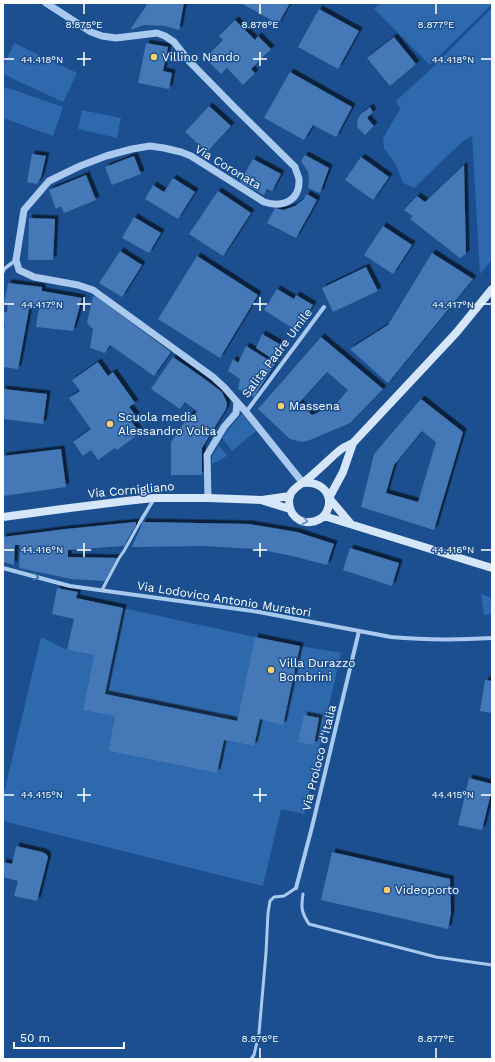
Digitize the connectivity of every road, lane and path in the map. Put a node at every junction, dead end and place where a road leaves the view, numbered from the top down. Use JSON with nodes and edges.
{"nodes":[{"id":1,"x":46,"y":3,"type":"edge"},
{"id":2,"x":16,"y":260,"type":"junction"},
{"id":3,"x":3,"y":272,"type":"edge"},
{"id":4,"x":492,"y":289,"type":"edge"},
{"id":5,"x":324,"y":307,"type":"dead end"},
{"id":6,"x":237,"y":402,"type":"junction"},
{"id":7,"x":246,"y":412,"type":"junction"},
{"id":8,"x":353,"y":443,"type":"junction"},
{"id":9,"x":303,"y":483,"type":"junction"},
{"id":10,"x":290,"y":496,"type":"junction"},
{"id":11,"x":154,"y":498,"type":"junction"},
{"id":12,"x":208,"y":498,"type":"junction"},
{"id":13,"x":329,"y":498,"type":"junction"},
{"id":14,"x":262,"y":500,"type":"junction"},
{"id":15,"x":290,"y":509,"type":"junction"},
{"id":16,"x":324,"y":516,"type":"junction"},
{"id":17,"x":3,"y":518,"type":"edge"},
{"id":18,"x":140,"y":522,"type":"joint"},
{"id":19,"x":352,"y":524,"type":"junction"},
{"id":20,"x":3,"y":568,"type":"edge"},
{"id":21,"x":492,"y":568,"type":"edge"},
{"id":22,"x":102,"y":590,"type":"junction"},
{"id":23,"x":359,"y":631,"type":"junction"},
{"id":24,"x":492,"y":638,"type":"edge"},
{"id":25,"x":296,"y":888,"type":"joint"},
{"id":26,"x":303,"y":894,"type":"dead end"},
{"id":27,"x":492,"y":965,"type":"edge"},
{"id":28,"x":251,"y":1059,"type":"edge"}],
"edges":[{"from":1,"to":2,"type":"street","name":"Via Coronata"},
{"from":2,"to":3,"type":"street"},
{"from":2,"to":6,"type":"street"},
{"from":4,"to":8,"type":"main road"},
{"from":5,"to":7,"type":"street","name":"Salita Padre Umile"},
{"from":6,"to":7,"type":"street"},
{"from":6,"to":12,"type":"street"},
{"from":7,"to":9,"type":"street"},
{"from":8,"to":9,"type":"main road"},
{"from":8,"to":13,"type":"main road"},
{"from":9,"to":10,"type":"main road"},
{"from":9,"to":13,"type":"main road"},
{"from":10,"to":14,"type":"main road","name":"Via Cornigliano"},
{"from":10,"to":15,"type":"main road"},
{"from":11,"to":12,"type":"main road","name":"Via Cornigliano"},
{"from":11,"to":17,"type":"main road","name":"Via Cornigliano"},
{"from":11,"to":18,"type":"street"},
{"from":12,"to":14,"type":"main road","name":"Via Cornigliano"},
{"from":13,"to":16,"type":"main road"},
{"from":13,"to":19,"type":"main road"},
{"from":14,"to":15,"type":"main road","name":"Via Cornigliano"},
{"from":15,"to":16,"type":"main road","name":"Via Cornigliano","one_way":true},
{"from":16,"to":19,"type":"main road"},
{"from":18,"to":22,"type":"lane"},
{"from":19,"to":21,"type":"main road"},
{"from":20,"to":22,"type":"street","name":"Via Lodovico Antonio Muratori","one_way":true},
{"from":22,"to":23,"type":"street","name":"Via Lodovico Antonio Muratori"},
{"from":23,"to":24,"type":"street","name":"Via Lodovico Antonio Muratori"},
{"from":23,"to":25,"type":"street","name":"Via Proloco d'Italia"},
{"from":25,"to":28,"type":"lane"},
{"from":26,"to":27,"type":"lane"}]}
